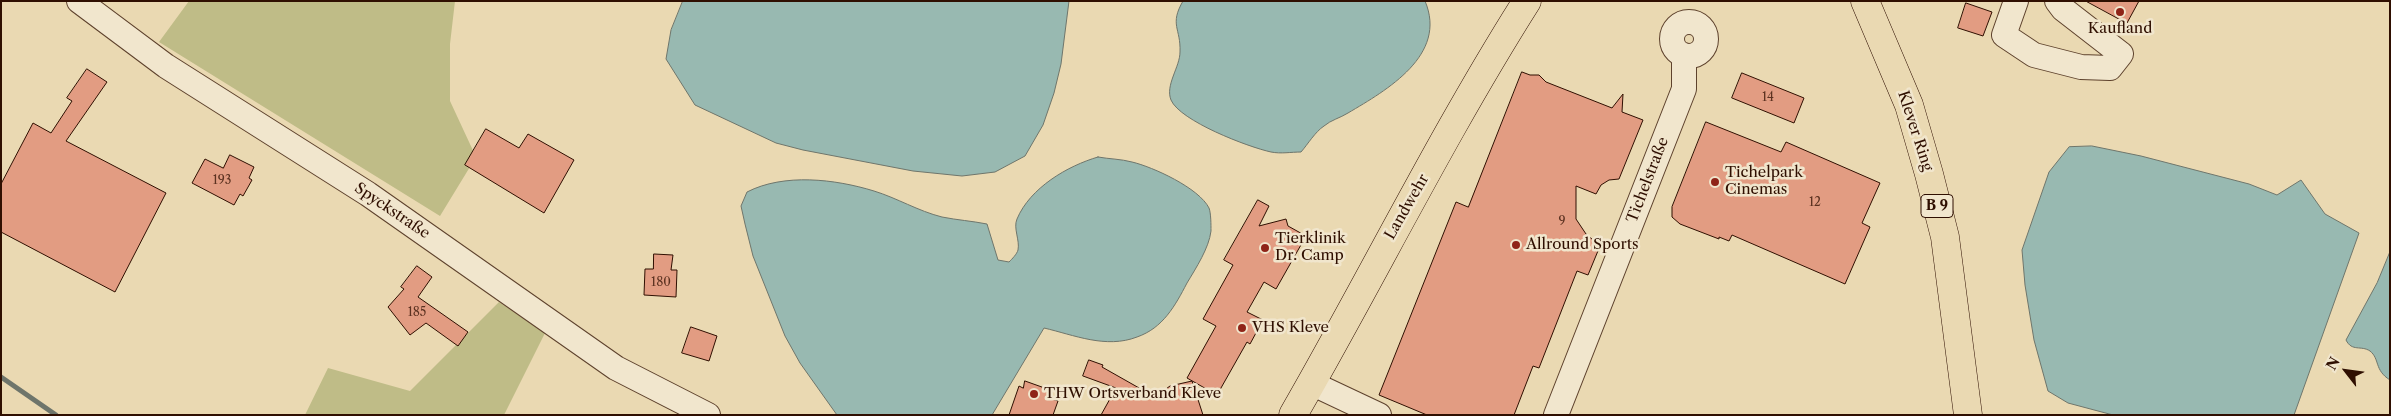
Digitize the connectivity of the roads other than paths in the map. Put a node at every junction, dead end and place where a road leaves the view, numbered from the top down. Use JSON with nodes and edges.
{"nodes":[{"id":1,"x":79,"y":1,"type":"edge"},
{"id":2,"x":1527,"y":1,"type":"edge"},
{"id":3,"x":1865,"y":1,"type":"edge"},
{"id":4,"x":2016,"y":1,"type":"edge"},
{"id":5,"x":2057,"y":1,"type":"edge"},
{"id":6,"x":1684,"y":55,"type":"dead end"},
{"id":7,"x":1311,"y":384,"type":"junction"},
{"id":8,"x":708,"y":415,"type":"edge"},
{"id":9,"x":1293,"y":415,"type":"edge"},
{"id":10,"x":1379,"y":415,"type":"edge"},
{"id":11,"x":1556,"y":415,"type":"edge"},
{"id":12,"x":1968,"y":415,"type":"edge"}],
"edges":[{"from":1,"to":8,"type":"street","name":"Spyckstraße"},
{"from":2,"to":7,"type":"main road","name":"Landwehr"},
{"from":3,"to":12,"type":"main road","name":"Klever Ring","number":"B 9"},
{"from":4,"to":5,"type":"street"},
{"from":6,"to":11,"type":"street","name":"Tichelstraße"},
{"from":7,"to":9,"type":"main road","name":"Landwehr"},
{"from":7,"to":10,"type":"street"}]}
